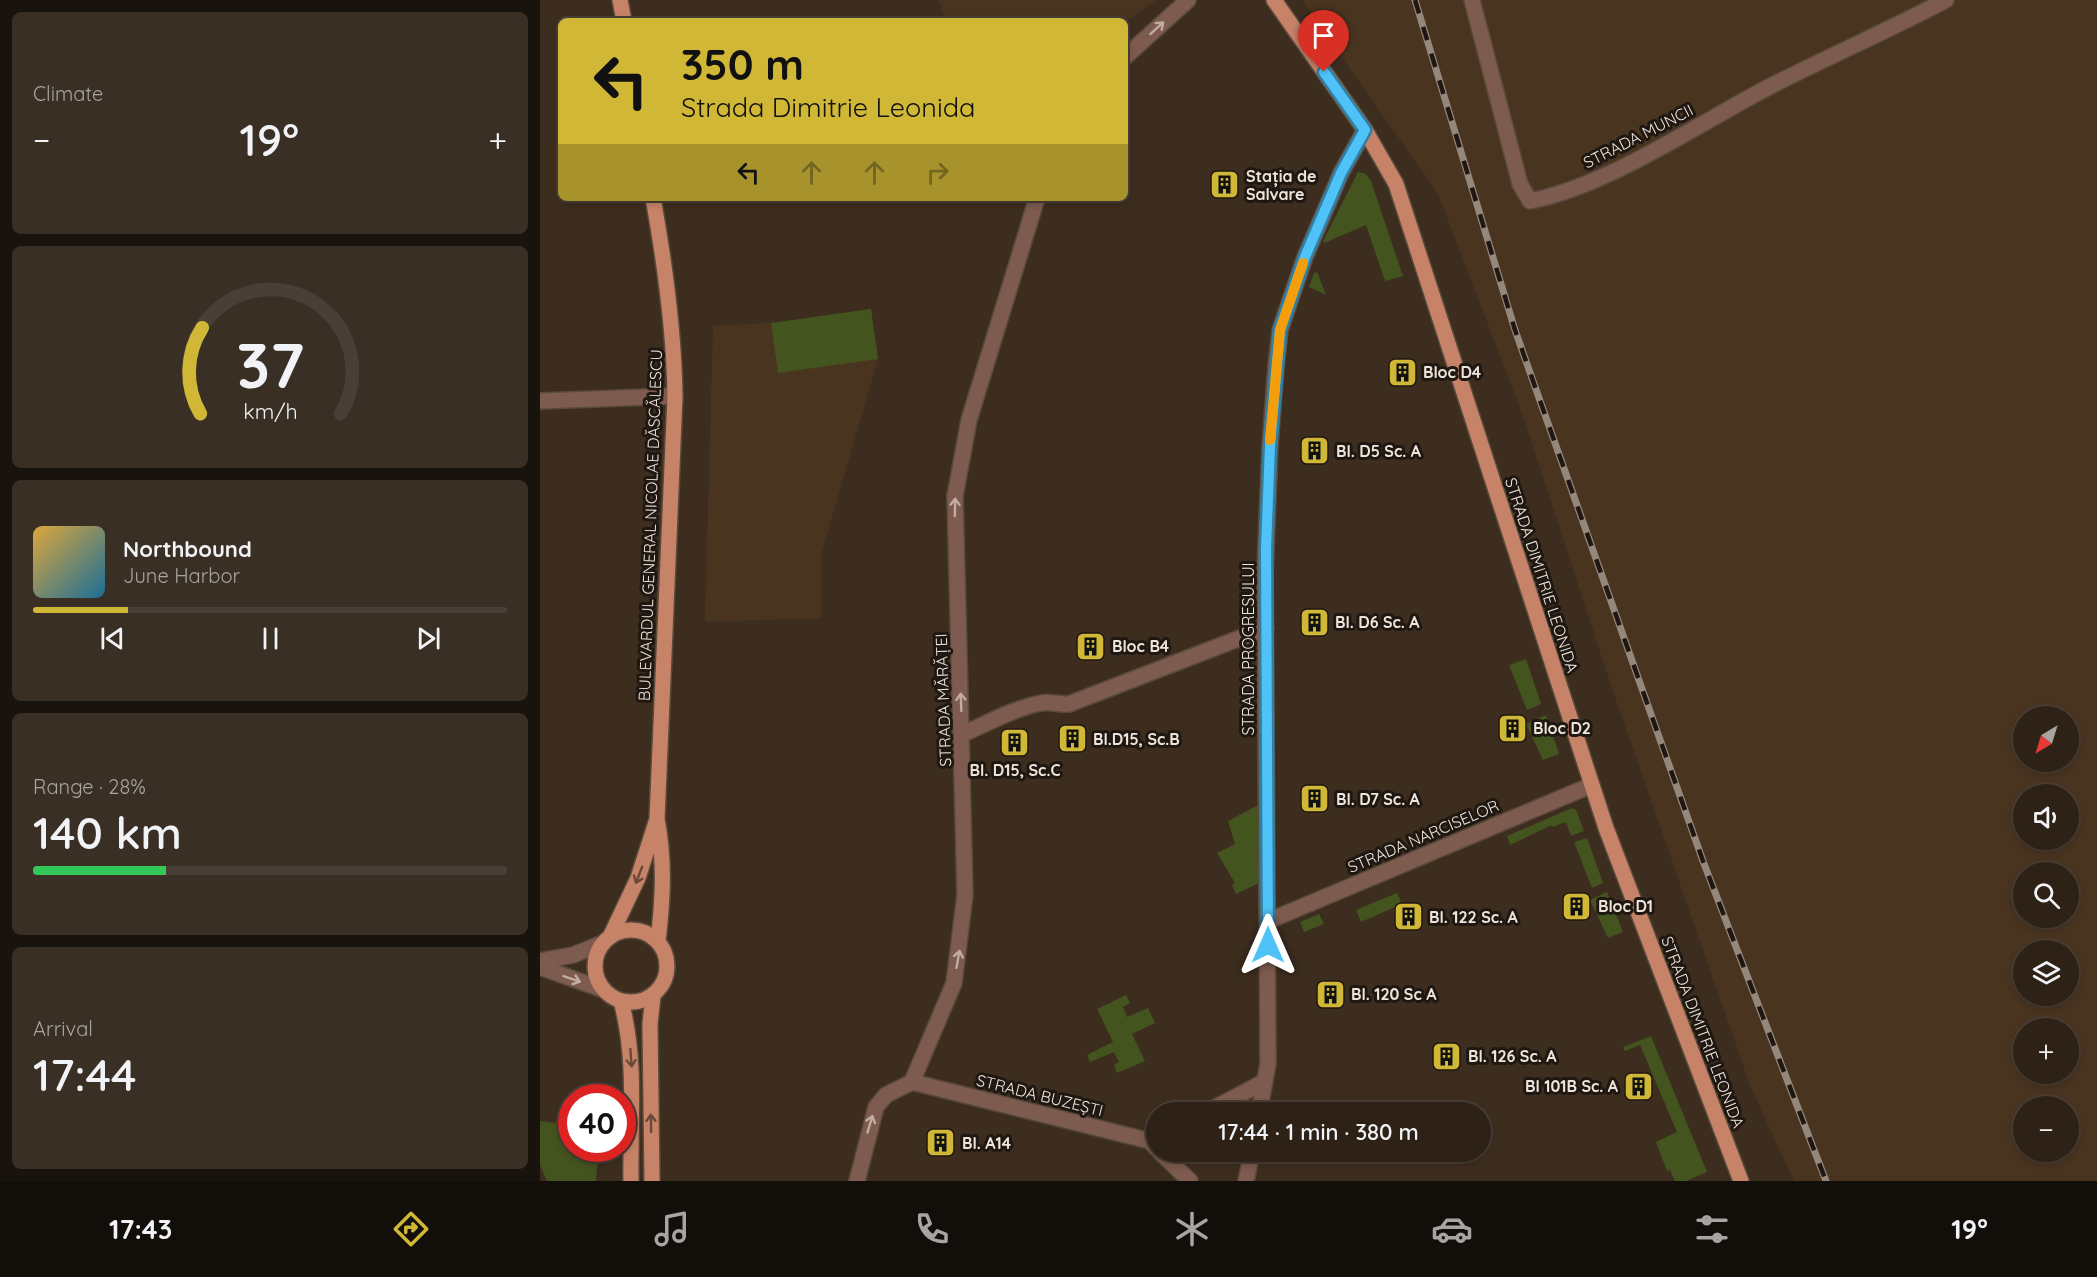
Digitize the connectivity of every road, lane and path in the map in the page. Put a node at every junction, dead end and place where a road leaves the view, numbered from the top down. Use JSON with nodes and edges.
{"nodes":[{"id":1,"x":620,"y":0,"type":"edge"},
{"id":2,"x":1188,"y":0,"type":"edge"},
{"id":3,"x":1274,"y":0,"type":"edge"},
{"id":4,"x":1472,"y":0,"type":"edge"},
{"id":5,"x":1946,"y":0,"type":"edge"},
{"id":6,"x":623,"y":18,"type":"edge"},
{"id":7,"x":1128,"y":54,"type":"edge"},
{"id":8,"x":1365,"y":130,"type":"junction"},
{"id":9,"x":654,"y":201,"type":"edge"},
{"id":10,"x":1036,"y":201,"type":"edge"},
{"id":11,"x":675,"y":396,"type":"junction"},
{"id":12,"x":540,"y":401,"type":"edge"},
{"id":13,"x":1266,"y":628,"type":"junction"},
{"id":14,"x":963,"y":734,"type":"junction"},
{"id":15,"x":1592,"y":785,"type":"junction"},
{"id":16,"x":657,"y":819,"type":"junction"},
{"id":17,"x":1268,"y":921,"type":"junction"},
{"id":18,"x":607,"y":940,"type":"junction"},
{"id":19,"x":658,"y":941,"type":"junction"},
{"id":20,"x":540,"y":961,"type":"edge"},
{"id":21,"x":540,"y":967,"type":"edge"},
{"id":22,"x":604,"y":990,"type":"junction"},
{"id":23,"x":653,"y":996,"type":"junction"},
{"id":24,"x":621,"y":1001,"type":"junction"},
{"id":25,"x":912,"y":1082,"type":"junction"},
{"id":26,"x":1264,"y":1082,"type":"junction"},
{"id":27,"x":1226,"y":1102,"type":"edge"},
{"id":28,"x":1261,"y":1102,"type":"edge"},
{"id":29,"x":1146,"y":1142,"type":"edge"},
{"id":30,"x":1172,"y":1162,"type":"edge"},
{"id":31,"x":1250,"y":1162,"type":"edge"},
{"id":32,"x":630,"y":1181,"type":"edge"},
{"id":33,"x":652,"y":1181,"type":"edge"},
{"id":34,"x":857,"y":1181,"type":"edge"},
{"id":35,"x":1190,"y":1181,"type":"edge"},
{"id":36,"x":1246,"y":1181,"type":"edge"},
{"id":37,"x":1741,"y":1181,"type":"edge"}],
"edges":[{"from":1,"to":6,"type":"main road"},
{"from":7,"to":2,"type":"street","one_way":true},
{"from":3,"to":8,"type":"main road","name":"STRADA DIMITRIE LEONIDA"},
{"from":4,"to":5,"type":"street","name":"STRADA MUNCII"},
{"from":8,"to":13,"type":"street","name":"STRADA PROGRESULUI"},
{"from":8,"to":15,"type":"main road","name":"STRADA DIMITRIE LEONIDA"},
{"from":9,"to":11,"type":"main road","name":"BULEVARDUL GENERAL NICOLAE DĂSCĂLESCU"},
{"from":14,"to":10,"type":"street","name":"STRADA MĂRĂȚEI","one_way":true},
{"from":11,"to":12,"type":"street"},
{"from":11,"to":16,"type":"main road","name":"BULEVARDUL GENERAL NICOLAE DĂSCĂLESCU"},
{"from":13,"to":14,"type":"street"},
{"from":13,"to":17,"type":"street","name":"STRADA PROGRESULUI"},
{"from":25,"to":14,"type":"street","name":"STRADA MĂRĂȚEI","one_way":true},
{"from":15,"to":17,"type":"street","name":"STRADA NARCISELOR"},
{"from":15,"to":37,"type":"main road","name":"STRADA DIMITRIE LEONIDA"},
{"from":16,"to":18,"type":"main road","name":"BULEVARDUL GENERAL NICOLAE DĂSCĂLESCU","one_way":true},
{"from":16,"to":19,"type":"main road","name":"BULEVARDUL GENERAL NICOLAE DĂSCĂLESCU"},
{"from":17,"to":26,"type":"street","name":"STRADA PROGRESULUI"},
{"from":18,"to":19,"type":"main road"},
{"from":18,"to":20,"type":"street"},
{"from":18,"to":22,"type":"main road"},
{"from":19,"to":23,"type":"main road"},
{"from":21,"to":22,"type":"street","one_way":true},
{"from":22,"to":24,"type":"main road"},
{"from":23,"to":24,"type":"main road"},
{"from":33,"to":23,"type":"main road","one_way":true},
{"from":24,"to":32,"type":"main road","one_way":true},
{"from":25,"to":29,"type":"street","name":"STRADA BUZEȘTI"},
{"from":34,"to":25,"type":"street","one_way":true},
{"from":26,"to":27,"type":"street"},
{"from":26,"to":28,"type":"street","name":"STRADA PROGRESULUI"},
{"from":30,"to":35,"type":"street","name":"STRADA BUZEȘTI"},
{"from":31,"to":36,"type":"street"}]}
